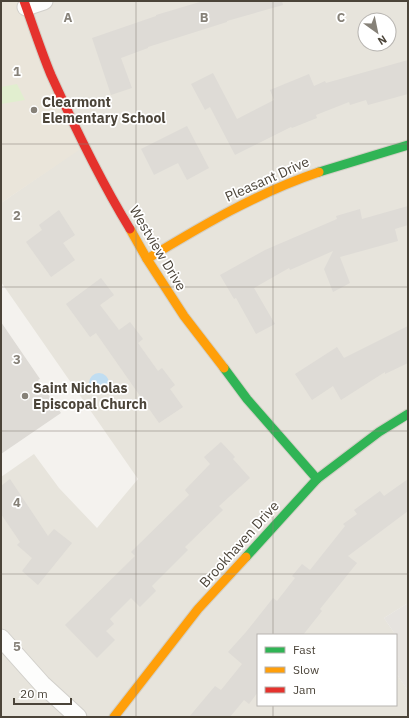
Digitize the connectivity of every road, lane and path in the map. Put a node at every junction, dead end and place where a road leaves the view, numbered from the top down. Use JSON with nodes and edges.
{"nodes":[{"id":1,"x":44,"y":1,"type":"edge"},
{"id":2,"x":25,"y":4,"type":"edge"},
{"id":3,"x":408,"y":145,"type":"edge"},
{"id":4,"x":147,"y":259,"type":"junction"},
{"id":5,"x":408,"y":414,"type":"edge"},
{"id":6,"x":317,"y":478,"type":"junction"},
{"id":7,"x":1,"y":638,"type":"edge"},
{"id":8,"x":78,"y":717,"type":"edge"},
{"id":9,"x":114,"y":717,"type":"edge"}],
"edges":[{"from":1,"to":2,"type":"street"},
{"from":2,"to":4,"type":"street","name":"Westview Drive"},
{"from":3,"to":4,"type":"street","name":"Pleasant Drive"},
{"from":4,"to":6,"type":"street","name":"Westview Drive"},
{"from":5,"to":6,"type":"street","name":"Brookhaven Drive"},
{"from":6,"to":9,"type":"street","name":"Brookhaven Drive"},
{"from":7,"to":8,"type":"street"}]}
